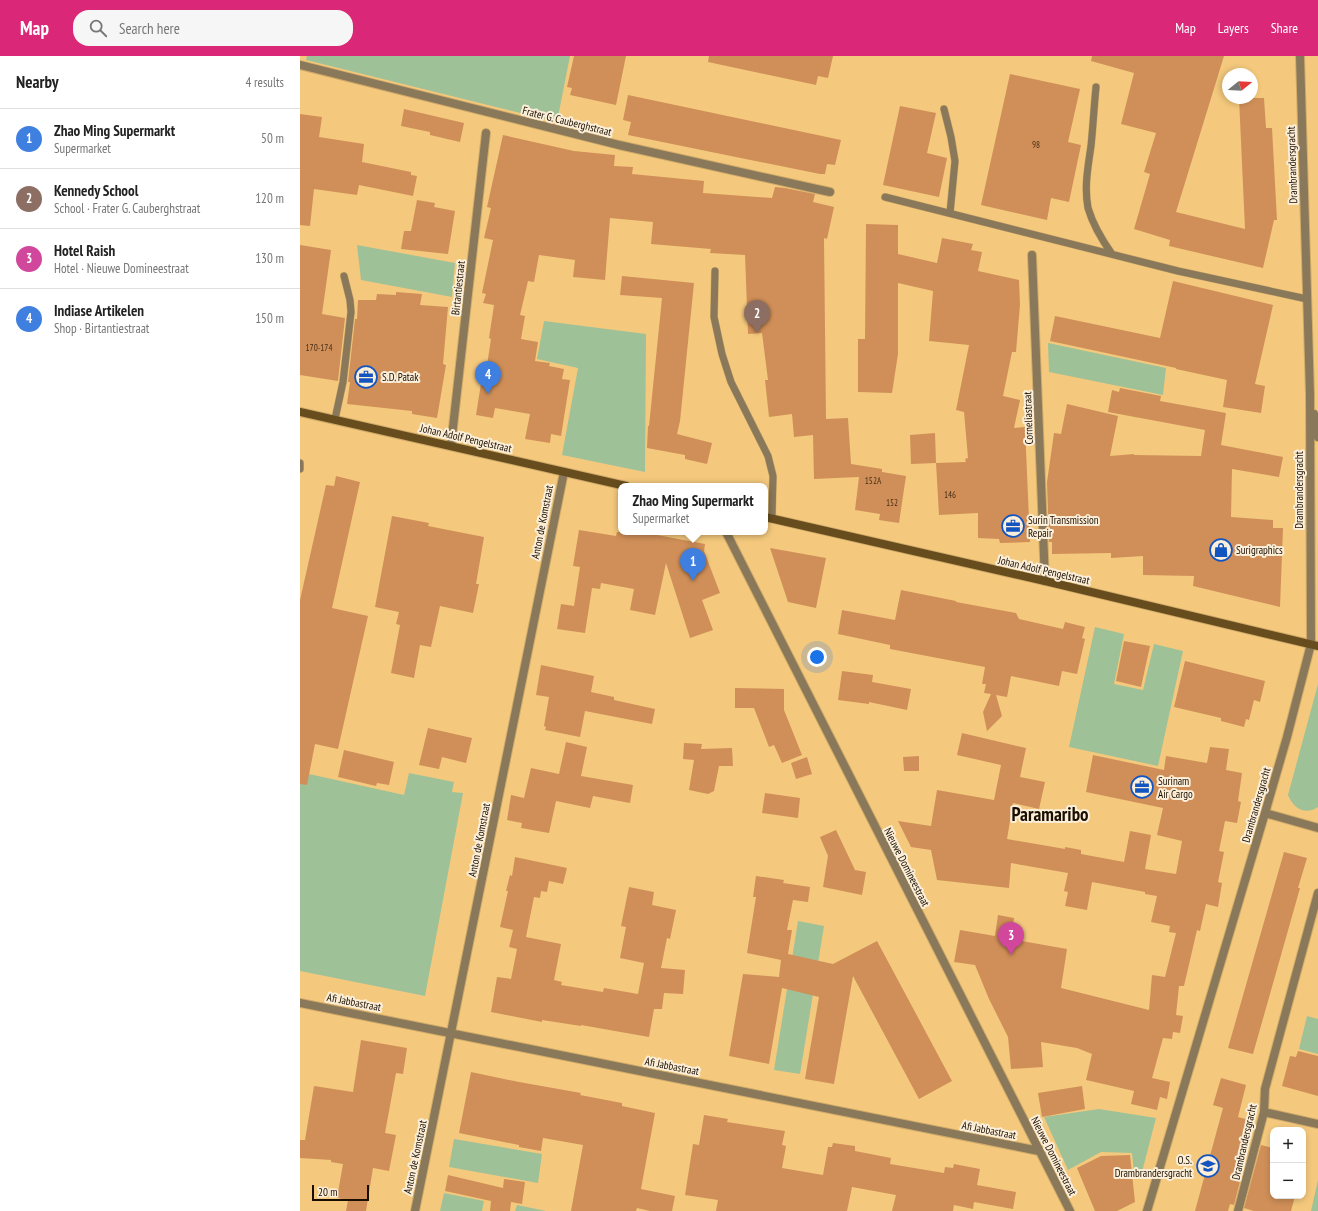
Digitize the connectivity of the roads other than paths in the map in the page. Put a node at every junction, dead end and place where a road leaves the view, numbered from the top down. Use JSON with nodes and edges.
{"nodes":[{"id":1,"x":1300,"y":56,"type":"edge"},
{"id":2,"x":300,"y":65,"type":"edge"},
{"id":3,"x":1096,"y":87,"type":"dead end"},
{"id":4,"x":944,"y":110,"type":"dead end"},
{"id":5,"x":486,"y":133,"type":"dead end"},
{"id":6,"x":830,"y":192,"type":"dead end"},
{"id":7,"x":885,"y":197,"type":"dead end"},
{"id":8,"x":950,"y":214,"type":"junction"},
{"id":9,"x":1112,"y":254,"type":"junction"},
{"id":10,"x":1032,"y":255,"type":"dead end"},
{"id":11,"x":715,"y":271,"type":"dead end"},
{"id":12,"x":344,"y":276,"type":"dead end"},
{"id":13,"x":1307,"y":299,"type":"junction"},
{"id":14,"x":1310,"y":394,"type":"junction"},
{"id":15,"x":300,"y":412,"type":"edge"},
{"id":16,"x":336,"y":419,"type":"junction"},
{"id":17,"x":1318,"y":437,"type":"edge"},
{"id":18,"x":451,"y":445,"type":"junction"},
{"id":19,"x":300,"y":463,"type":"edge"},
{"id":20,"x":300,"y":469,"type":"edge"},
{"id":21,"x":564,"y":472,"type":"junction"},
{"id":22,"x":618,"y":484,"type":"edge"},
{"id":23,"x":768,"y":518,"type":"edge"},
{"id":24,"x":728,"y":535,"type":"edge"},
{"id":25,"x":1045,"y":581,"type":"junction"},
{"id":26,"x":1314,"y":645,"type":"edge"},
{"id":27,"x":1265,"y":813,"type":"junction"},
{"id":28,"x":1318,"y":828,"type":"edge"},
{"id":29,"x":1318,"y":892,"type":"edge"},
{"id":30,"x":300,"y":1003,"type":"edge"},
{"id":31,"x":452,"y":1034,"type":"junction"},
{"id":32,"x":1264,"y":1112,"type":"junction"},
{"id":33,"x":1318,"y":1124,"type":"edge"},
{"id":34,"x":1039,"y":1151,"type":"junction"},
{"id":35,"x":415,"y":1211,"type":"edge"},
{"id":36,"x":1070,"y":1211,"type":"edge"},
{"id":37,"x":1147,"y":1211,"type":"edge"},
{"id":38,"x":1238,"y":1211,"type":"edge"}],
"edges":[{"from":1,"to":13,"type":"street","name":"Drambrandersgracht"},
{"from":2,"to":6,"type":"street","name":"Frater G. Cauberghstraat"},
{"from":3,"to":9,"type":"lane"},
{"from":4,"to":8,"type":"lane"},
{"from":5,"to":18,"type":"street","name":"Birtantiestraat"},
{"from":7,"to":8,"type":"lane"},
{"from":8,"to":9,"type":"lane"},
{"from":9,"to":13,"type":"lane"},
{"from":10,"to":25,"type":"street","name":"Corneliastraat"},
{"from":11,"to":23,"type":"lane"},
{"from":12,"to":16,"type":"lane"},
{"from":13,"to":14,"type":"street","name":"Drambrandersgracht"},
{"from":14,"to":17,"type":"street","name":"Drambrandersgracht"},
{"from":14,"to":26,"type":"street","name":"Drambrandersgracht"},
{"from":15,"to":16,"type":"main road","name":"Johan Adolf Pengelstraat"},
{"from":16,"to":18,"type":"main road","name":"Johan Adolf Pengelstraat"},
{"from":18,"to":21,"type":"main road","name":"Johan Adolf Pengelstraat"},
{"from":19,"to":20,"type":"lane"},
{"from":21,"to":22,"type":"main road","name":"Johan Adolf Pengelstraat"},
{"from":21,"to":31,"type":"street","name":"Anton de Komstraat"},
{"from":23,"to":25,"type":"main road","name":"Johan Adolf Pengelstraat"},
{"from":24,"to":34,"type":"street","name":"Nieuwe Domineestraat"},
{"from":25,"to":26,"type":"main road","name":"Johan Adolf Pengelstraat"},
{"from":26,"to":27,"type":"street","name":"Drambrandersgracht"},
{"from":27,"to":28,"type":"street"},
{"from":27,"to":37,"type":"street","name":"Drambrandersgracht"},
{"from":29,"to":32,"type":"street","name":"Drambrandersgracht"},
{"from":30,"to":31,"type":"street","name":"Afi Jabbastraat"},
{"from":31,"to":34,"type":"street","name":"Afi Jabbastraat"},
{"from":31,"to":35,"type":"street","name":"Anton de Komstraat"},
{"from":32,"to":33,"type":"street"},
{"from":32,"to":38,"type":"street","name":"Drambrandersgracht"},
{"from":34,"to":36,"type":"street","name":"Nieuwe Domineestraat"}]}
